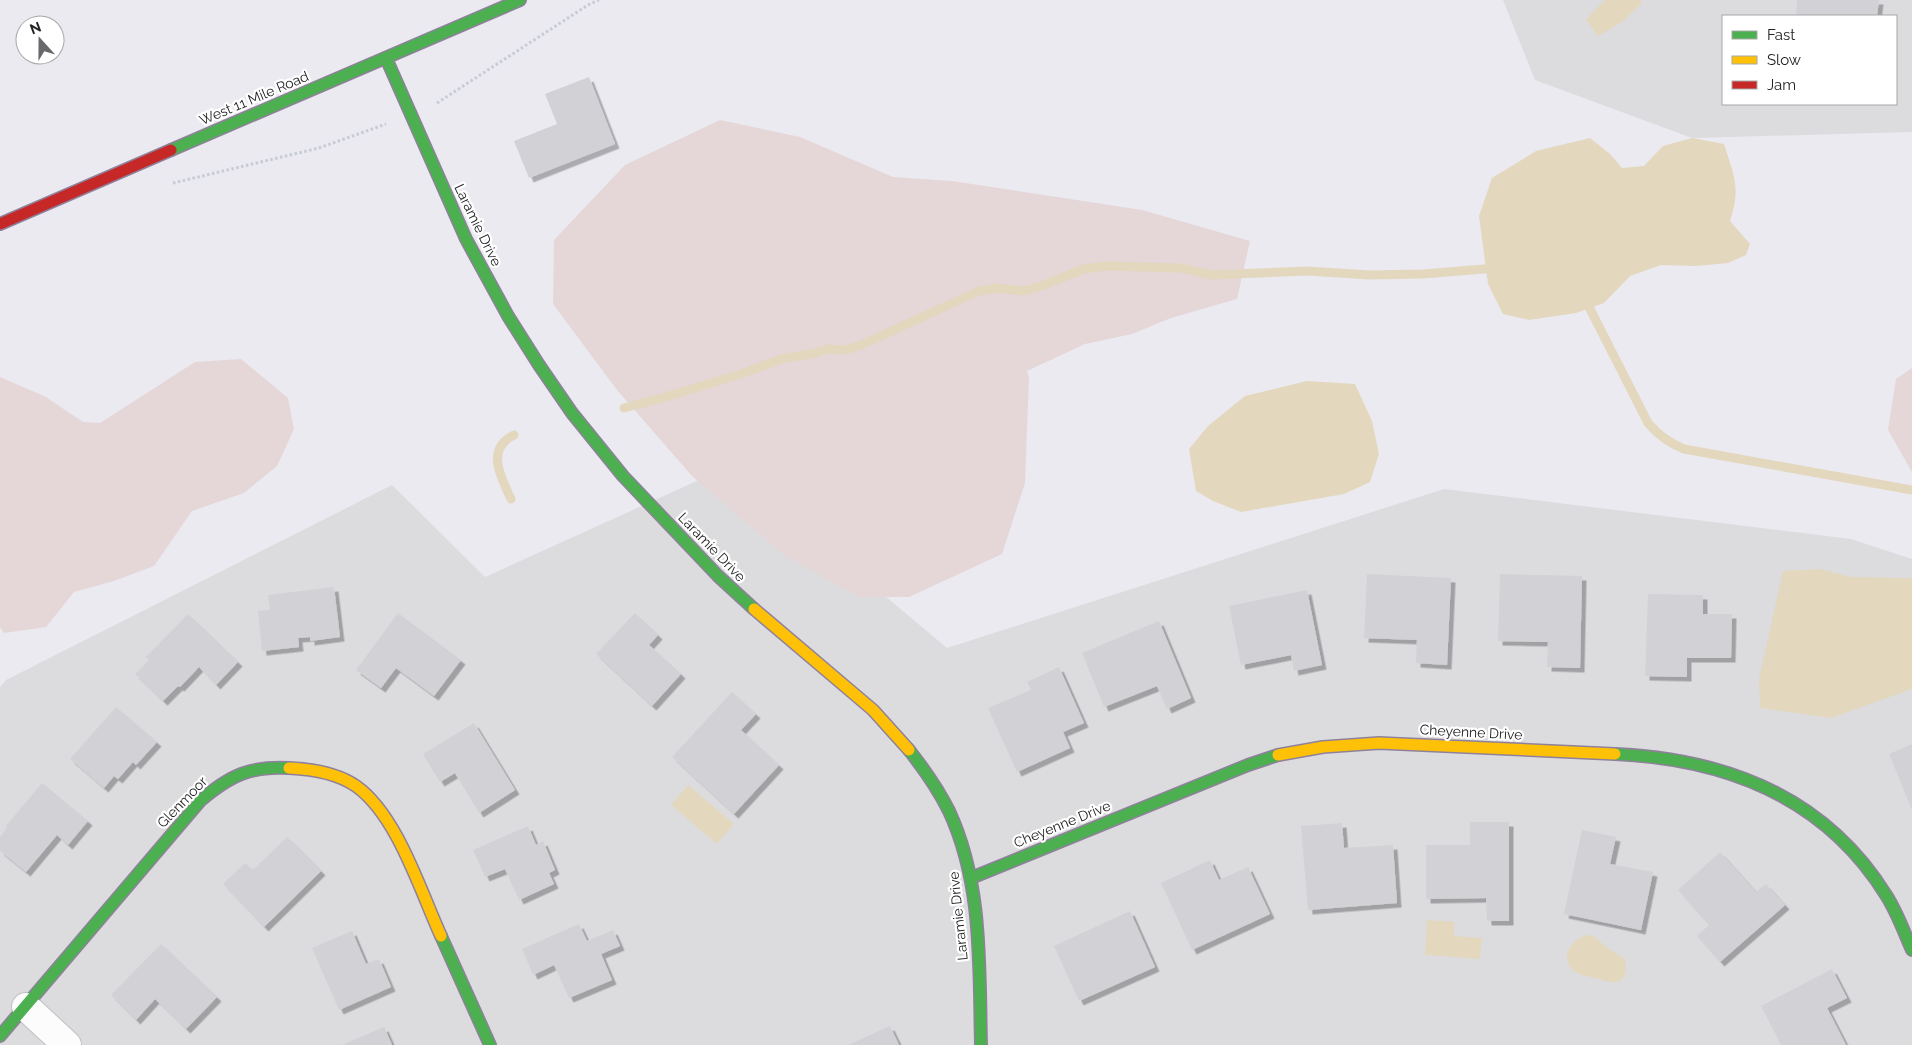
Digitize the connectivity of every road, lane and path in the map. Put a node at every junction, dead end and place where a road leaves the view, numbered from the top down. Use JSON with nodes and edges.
{"nodes":[{"id":1,"x":520,"y":0,"type":"edge"},
{"id":2,"x":599,"y":0,"type":"edge"},
{"id":3,"x":386,"y":58,"type":"junction"},
{"id":4,"x":411,"y":114,"type":"junction"},
{"id":5,"x":170,"y":184,"type":"dead end"},
{"id":6,"x":0,"y":224,"type":"edge"},
{"id":7,"x":971,"y":878,"type":"junction"},
{"id":8,"x":1912,"y":950,"type":"edge"},
{"id":9,"x":26,"y":1007,"type":"junction"},
{"id":10,"x":0,"y":1036,"type":"edge"},
{"id":11,"x":67,"y":1045,"type":"edge"},
{"id":12,"x":490,"y":1045,"type":"edge"},
{"id":13,"x":981,"y":1045,"type":"edge"}],
"edges":[{"from":1,"to":3,"type":"street","name":"West 11 Mile Road"},
{"from":2,"to":4,"type":"path"},
{"from":3,"to":4,"type":"street","name":"Laramie Drive"},
{"from":3,"to":6,"type":"street","name":"West 11 Mile Road"},
{"from":4,"to":5,"type":"path"},
{"from":4,"to":7,"type":"street","name":"Laramie Drive"},
{"from":7,"to":8,"type":"street","name":"Cheyenne Drive"},
{"from":7,"to":13,"type":"street","name":"Laramie Drive"},
{"from":9,"to":10,"type":"street","name":"Glenmoor"},
{"from":9,"to":11,"type":"street"},
{"from":9,"to":12,"type":"street","name":"Glenmoor"}]}
